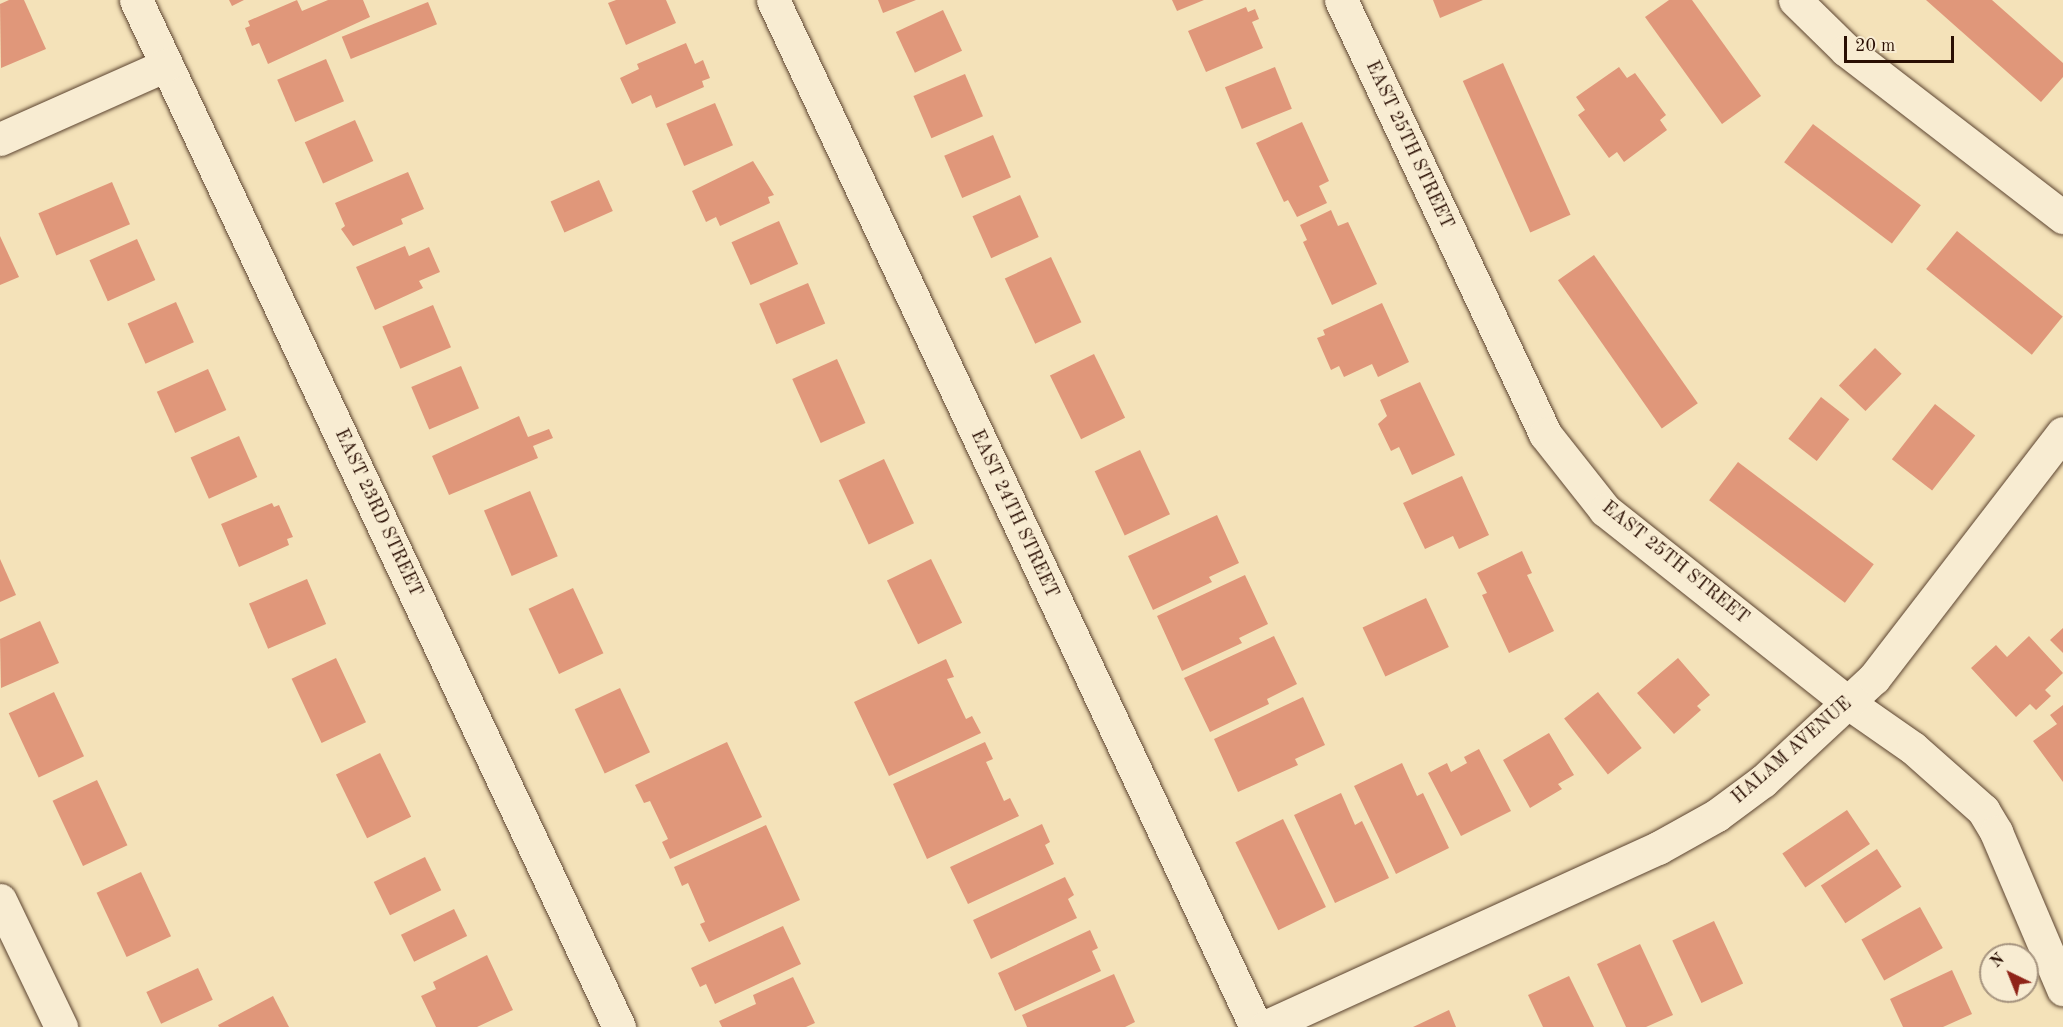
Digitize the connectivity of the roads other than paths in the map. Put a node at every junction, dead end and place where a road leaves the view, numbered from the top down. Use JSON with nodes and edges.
{"nodes":[{"id":1,"x":136,"y":0,"type":"edge"},
{"id":2,"x":773,"y":0,"type":"edge"},
{"id":3,"x":1341,"y":0,"type":"edge"},
{"id":4,"x":1796,"y":0,"type":"edge"},
{"id":5,"x":166,"y":65,"type":"junction"},
{"id":6,"x":0,"y":139,"type":"edge"},
{"id":7,"x":2063,"y":217,"type":"edge"},
{"id":8,"x":2063,"y":433,"type":"edge"},
{"id":9,"x":1847,"y":702,"type":"junction"},
{"id":10,"x":0,"y":900,"type":"edge"},
{"id":11,"x":2063,"y":989,"type":"edge"},
{"id":12,"x":61,"y":1027,"type":"edge"},
{"id":13,"x":619,"y":1027,"type":"edge"},
{"id":14,"x":1256,"y":1027,"type":"edge"},
{"id":15,"x":1265,"y":1027,"type":"edge"}],
"edges":[{"from":1,"to":5,"type":"street","name":"EAST 23RD STREET"},
{"from":2,"to":14,"type":"street","name":"EAST 24TH STREET"},
{"from":3,"to":9,"type":"street","name":"EAST 25TH STREET"},
{"from":4,"to":7,"type":"street"},
{"from":5,"to":6,"type":"street"},
{"from":5,"to":13,"type":"street","name":"EAST 23RD STREET"},
{"from":8,"to":9,"type":"street","name":"HALAM AVENUE"},
{"from":9,"to":11,"type":"street","name":"EAST 25TH STREET"},
{"from":9,"to":15,"type":"street","name":"HALAM AVENUE"},
{"from":10,"to":12,"type":"street"}]}
